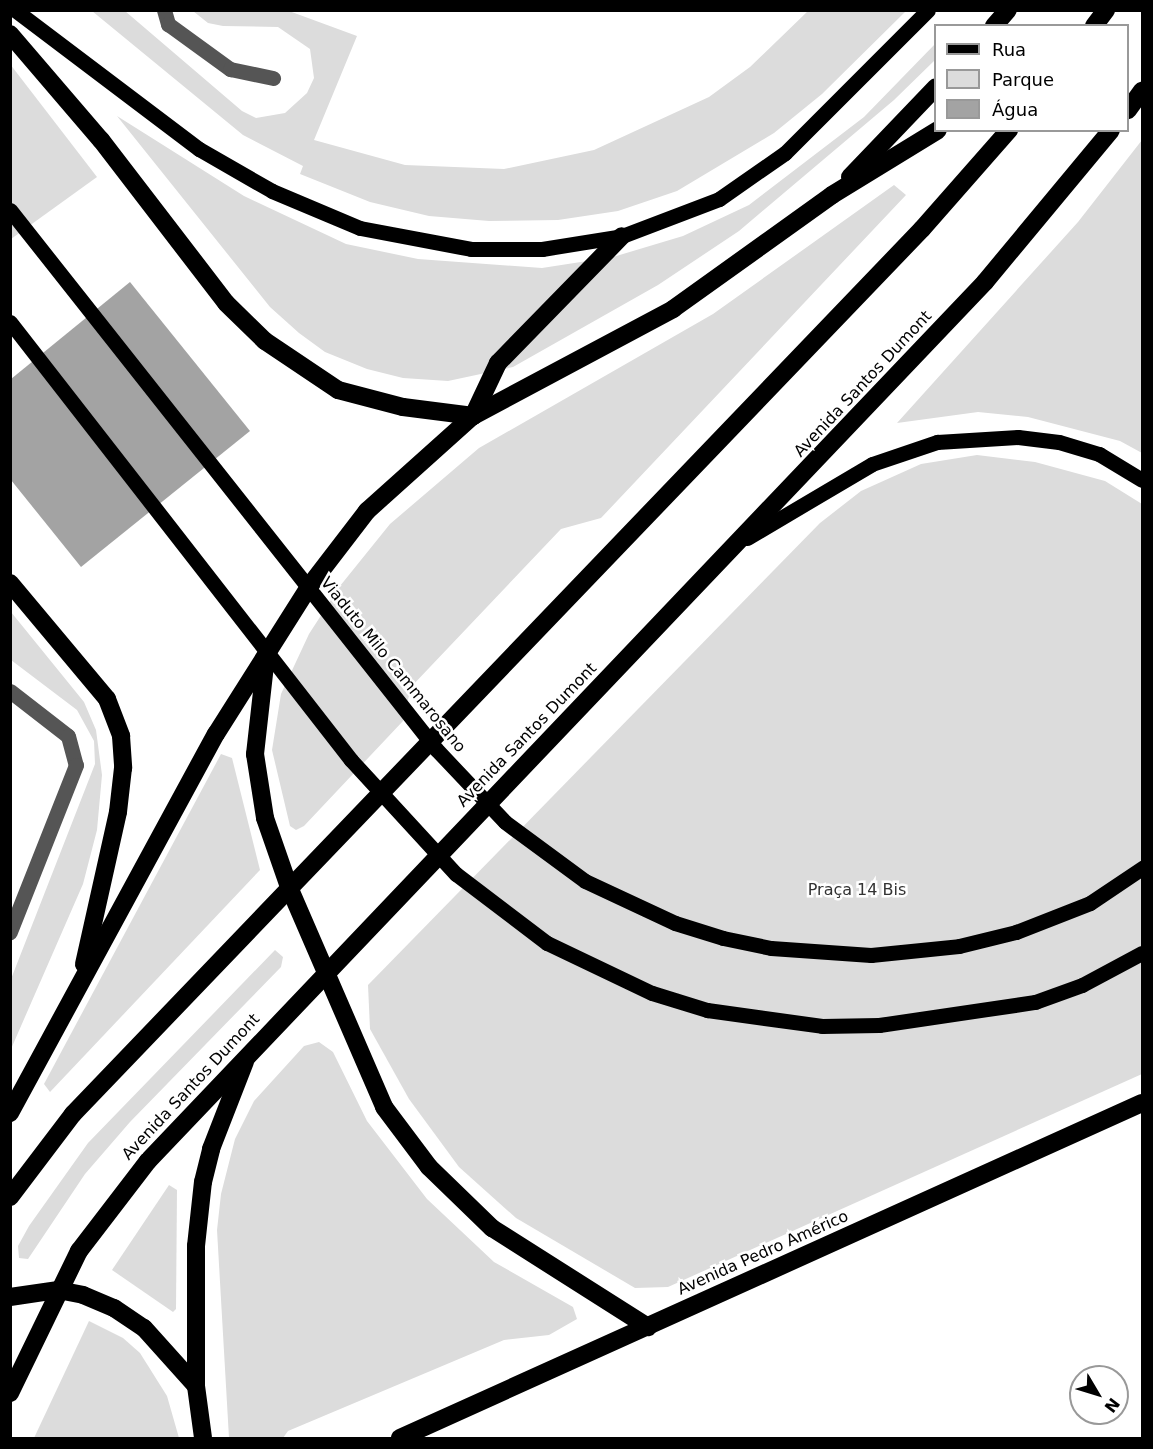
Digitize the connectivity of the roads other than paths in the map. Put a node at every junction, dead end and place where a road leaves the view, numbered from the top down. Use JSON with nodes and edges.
{"nodes":[{"id":1,"x":15,"y":10,"type":"edge"},
{"id":2,"x":164,"y":10,"type":"edge"},
{"id":3,"x":928,"y":10,"type":"edge"},
{"id":4,"x":1008,"y":10,"type":"edge"},
{"id":5,"x":996,"y":24,"type":"edge"},
{"id":6,"x":10,"y":34,"type":"edge"},
{"id":7,"x":273,"y":78,"type":"dead end"},
{"id":8,"x":934,"y":89,"type":"edge"},
{"id":9,"x":1143,"y":91,"type":"edge"},
{"id":10,"x":1129,"y":109,"type":"edge"},
{"id":11,"x":936,"y":132,"type":"edge"},
{"id":12,"x":1008,"y":132,"type":"edge"},
{"id":13,"x":1109,"y":132,"type":"edge"},
{"id":14,"x":832,"y":195,"type":"junction"},
{"id":15,"x":10,"y":210,"type":"edge"},
{"id":16,"x":622,"y":236,"type":"junction"},
{"id":17,"x":10,"y":322,"type":"edge"},
{"id":18,"x":473,"y":416,"type":"junction"},
{"id":19,"x":1143,"y":480,"type":"edge"},
{"id":20,"x":741,"y":541,"type":"junction"},
{"id":21,"x":10,"y":583,"type":"edge"},
{"id":22,"x":267,"y":658,"type":"junction"},
{"id":23,"x":10,"y":691,"type":"edge"},
{"id":24,"x":1143,"y":868,"type":"edge"},
{"id":25,"x":289,"y":887,"type":"junction"},
{"id":26,"x":10,"y":932,"type":"edge"},
{"id":27,"x":1143,"y":953,"type":"edge"},
{"id":28,"x":325,"y":974,"type":"junction"},
{"id":29,"x":81,"y":978,"type":"junction"},
{"id":30,"x":248,"y":1054,"type":"junction"},
{"id":31,"x":1143,"y":1103,"type":"edge"},
{"id":32,"x":10,"y":1113,"type":"edge"},
{"id":33,"x":10,"y":1197,"type":"edge"},
{"id":34,"x":58,"y":1290,"type":"junction"},
{"id":35,"x":10,"y":1297,"type":"edge"},
{"id":36,"x":648,"y":1327,"type":"junction"},
{"id":37,"x":196,"y":1386,"type":"junction"},
{"id":38,"x":10,"y":1393,"type":"edge"},
{"id":39,"x":203,"y":1438,"type":"edge"},
{"id":40,"x":400,"y":1438,"type":"edge"}],
"edges":[{"from":1,"to":16,"type":"main road"},
{"from":2,"to":7,"type":"street"},
{"from":3,"to":16,"type":"main road"},
{"from":4,"to":5,"type":"highway"},
{"from":6,"to":18,"type":"highway"},
{"from":8,"to":14,"type":"highway"},
{"from":9,"to":10,"type":"highway"},
{"from":11,"to":14,"type":"highway"},
{"from":12,"to":25,"type":"highway"},
{"from":13,"to":20,"type":"highway","name":"Avenida Santos Dumont"},
{"from":14,"to":18,"type":"highway"},
{"from":15,"to":24,"type":"main road","name":"Viaduto Milo Cammarosano"},
{"from":16,"to":18,"type":"highway"},
{"from":17,"to":27,"type":"main road"},
{"from":18,"to":22,"type":"highway"},
{"from":19,"to":20,"type":"main road"},
{"from":20,"to":28,"type":"highway","name":"Avenida Santos Dumont"},
{"from":21,"to":29,"type":"highway"},
{"from":22,"to":25,"type":"highway"},
{"from":22,"to":29,"type":"highway"},
{"from":23,"to":26,"type":"street"},
{"from":25,"to":28,"type":"highway"},
{"from":25,"to":33,"type":"highway"},
{"from":28,"to":30,"type":"highway","name":"Avenida Santos Dumont"},
{"from":28,"to":36,"type":"highway"},
{"from":29,"to":32,"type":"highway"},
{"from":30,"to":34,"type":"highway","name":"Avenida Santos Dumont"},
{"from":30,"to":37,"type":"highway"},
{"from":31,"to":36,"type":"highway","name":"Avenida Pedro Américo"},
{"from":34,"to":35,"type":"highway"},
{"from":34,"to":37,"type":"highway"},
{"from":34,"to":38,"type":"highway","name":"Avenida Santos Dumont"},
{"from":36,"to":40,"type":"highway","name":"Avenida Pedro Américo"},
{"from":37,"to":39,"type":"highway"}]}
